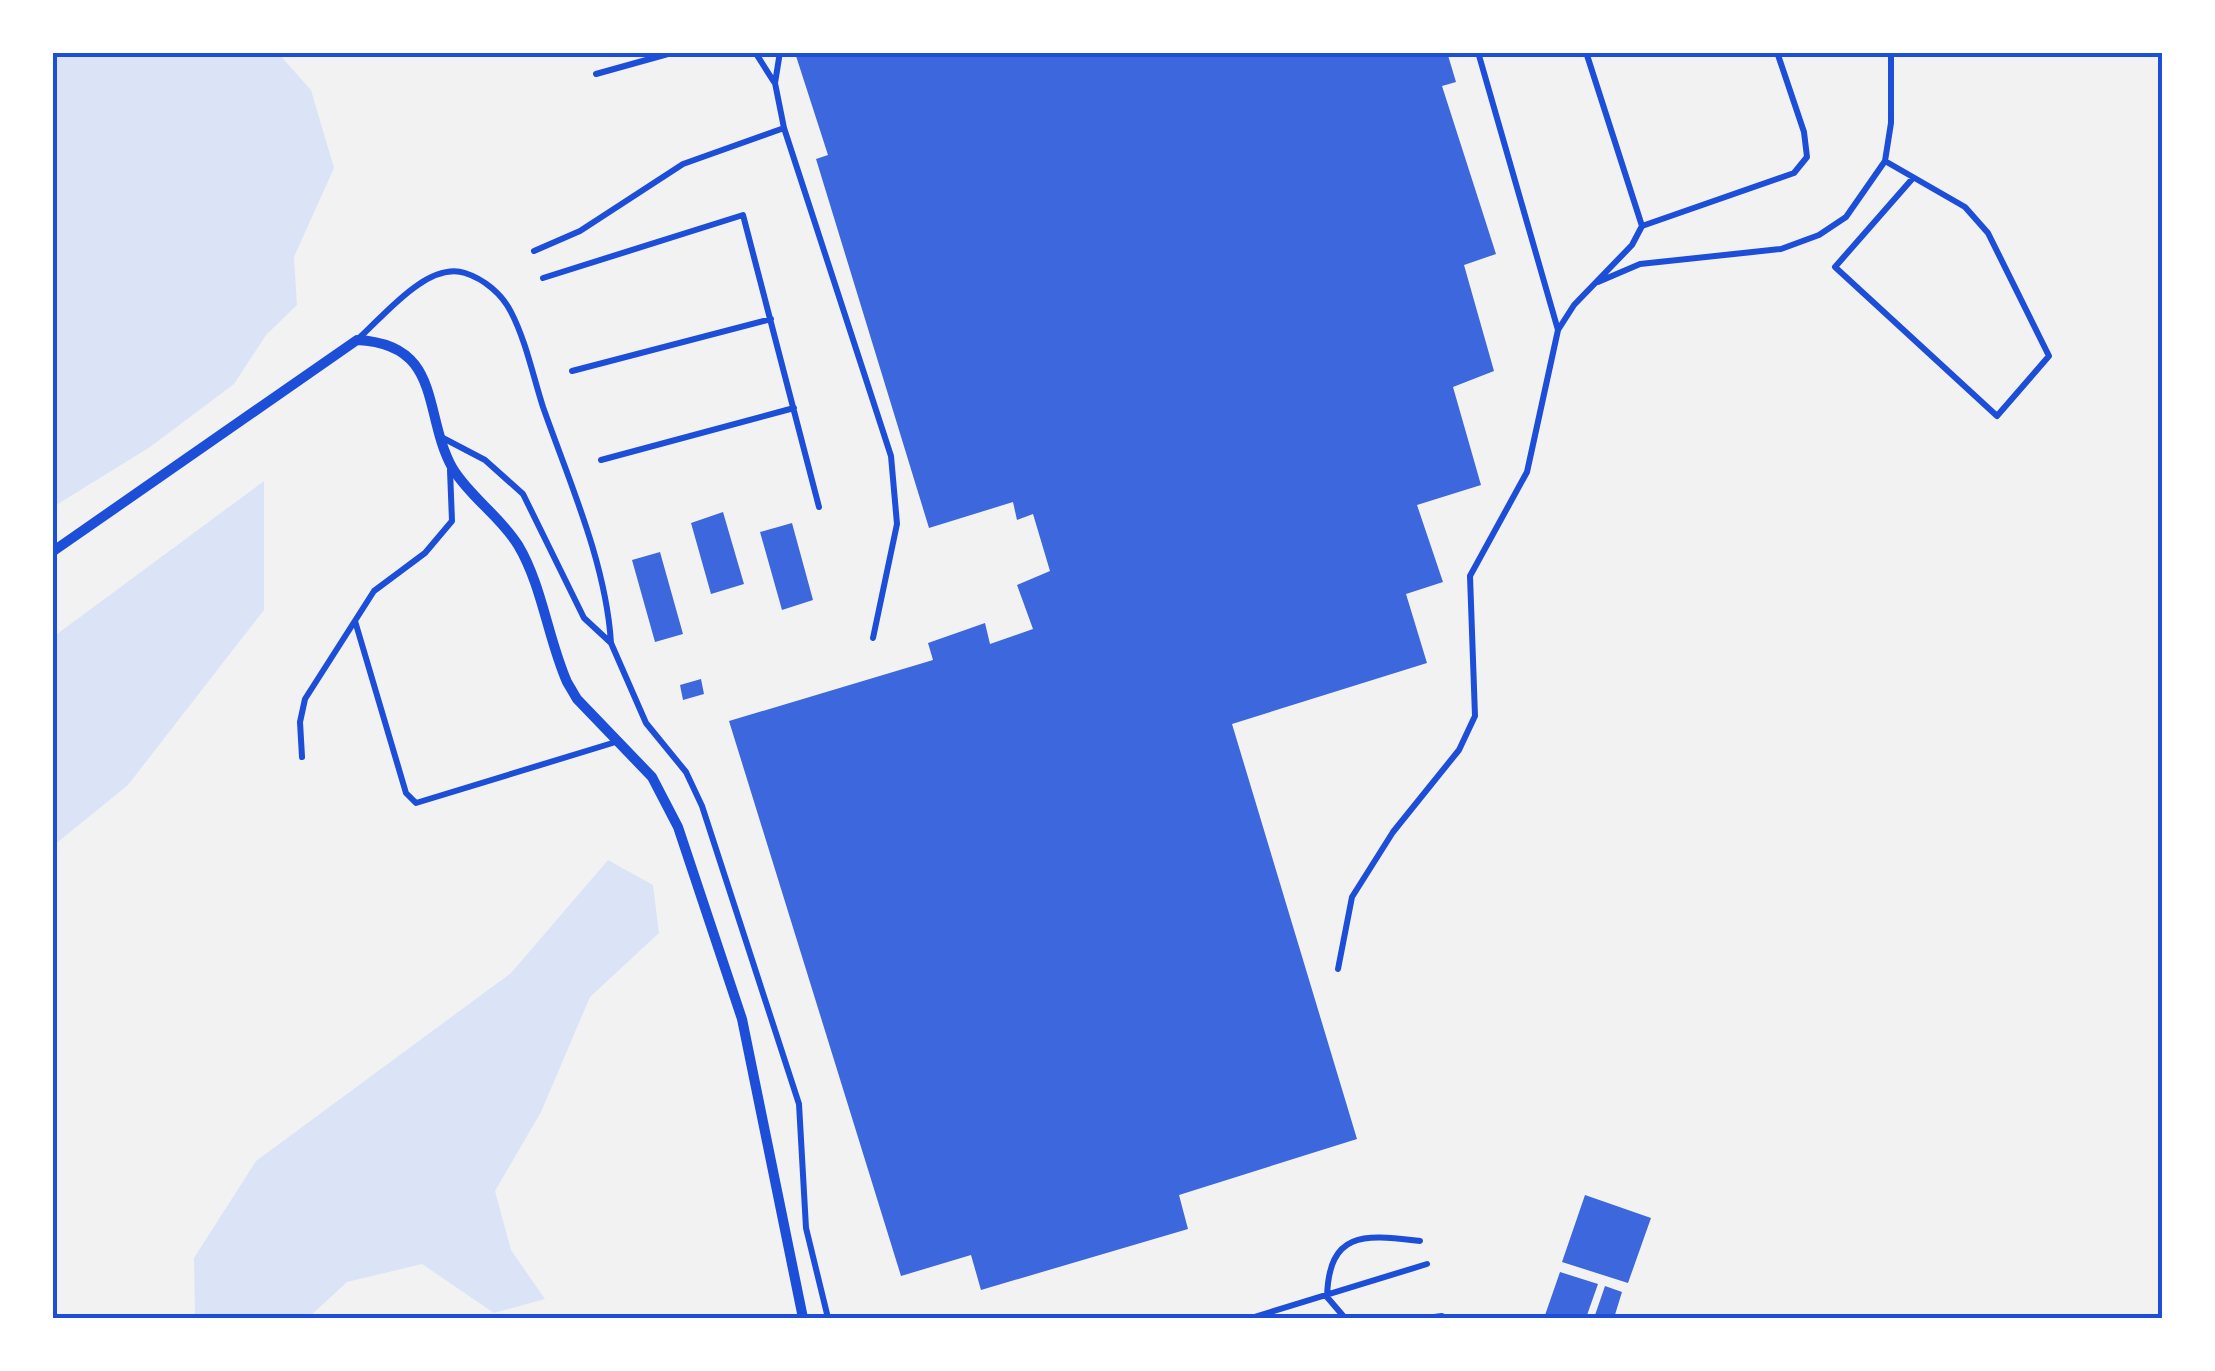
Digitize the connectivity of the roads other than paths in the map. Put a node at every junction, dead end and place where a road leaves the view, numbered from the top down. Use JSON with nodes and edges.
{"nodes":[{"id":1,"x":675,"y":52,"type":"edge"},
{"id":2,"x":755,"y":52,"type":"edge"},
{"id":3,"x":780,"y":52,"type":"edge"},
{"id":4,"x":1478,"y":52,"type":"edge"},
{"id":5,"x":1586,"y":52,"type":"edge"},
{"id":6,"x":1777,"y":52,"type":"edge"},
{"id":7,"x":1891,"y":52,"type":"edge"},
{"id":8,"x":596,"y":74,"type":"dead end"},
{"id":9,"x":775,"y":84,"type":"junction"},
{"id":10,"x":784,"y":128,"type":"junction"},
{"id":11,"x":1885,"y":161,"type":"junction"},
{"id":12,"x":1913,"y":178,"type":"junction"},
{"id":13,"x":1642,"y":226,"type":"junction"},
{"id":14,"x":534,"y":251,"type":"dead end"},
{"id":15,"x":543,"y":278,"type":"dead end"},
{"id":16,"x":1592,"y":284,"type":"junction"},
{"id":17,"x":771,"y":319,"type":"junction"},
{"id":18,"x":1558,"y":330,"type":"junction"},
{"id":19,"x":357,"y":340,"type":"junction"},
{"id":20,"x":572,"y":371,"type":"dead end"},
{"id":21,"x":794,"y":408,"type":"junction"},
{"id":22,"x":443,"y":438,"type":"junction"},
{"id":23,"x":601,"y":460,"type":"dead end"},
{"id":24,"x":450,"y":464,"type":"junction"},
{"id":25,"x":819,"y":507,"type":"dead end"},
{"id":26,"x":52,"y":552,"type":"edge"},
{"id":27,"x":355,"y":621,"type":"junction"},
{"id":28,"x":873,"y":638,"type":"dead end"},
{"id":29,"x":611,"y":642,"type":"junction"},
{"id":30,"x":620,"y":740,"type":"junction"},
{"id":31,"x":302,"y":757,"type":"dead end"},
{"id":32,"x":1338,"y":969,"type":"dead end"},
{"id":33,"x":1420,"y":1241,"type":"dead end"},
{"id":34,"x":1427,"y":1264,"type":"dead end"},
{"id":35,"x":1327,"y":1297,"type":"junction"},
{"id":36,"x":1442,"y":1316,"type":"dead end"},
{"id":37,"x":804,"y":1318,"type":"edge"},
{"id":38,"x":828,"y":1318,"type":"edge"},
{"id":39,"x":1251,"y":1318,"type":"edge"},
{"id":40,"x":1346,"y":1318,"type":"edge"},
{"id":41,"x":1426,"y":1318,"type":"edge"}],
"edges":[{"from":1,"to":8,"type":"lane"},
{"from":2,"to":9,"type":"lane"},
{"from":3,"to":9,"type":"lane"},
{"from":4,"to":18,"type":"lane"},
{"from":5,"to":13,"type":"lane"},
{"from":6,"to":13,"type":"lane"},
{"from":7,"to":11,"type":"lane"},
{"from":9,"to":10,"type":"lane"},
{"from":10,"to":14,"type":"lane"},
{"from":10,"to":28,"type":"lane"},
{"from":11,"to":12,"type":"lane"},
{"from":11,"to":16,"type":"lane"},
{"from":12,"to":12,"type":"lane"},
{"from":13,"to":16,"type":"lane"},
{"from":15,"to":17,"type":"lane"},
{"from":16,"to":18,"type":"lane"},
{"from":17,"to":20,"type":"lane"},
{"from":17,"to":21,"type":"lane"},
{"from":18,"to":32,"type":"lane"},
{"from":19,"to":22,"type":"street"},
{"from":19,"to":26,"type":"street"},
{"from":19,"to":29,"type":"lane"},
{"from":21,"to":23,"type":"lane"},
{"from":21,"to":25,"type":"lane"},
{"from":22,"to":24,"type":"street"},
{"from":22,"to":29,"type":"lane"},
{"from":24,"to":27,"type":"lane"},
{"from":24,"to":30,"type":"street"},
{"from":27,"to":30,"type":"lane"},
{"from":27,"to":31,"type":"lane"},
{"from":29,"to":38,"type":"lane"},
{"from":30,"to":37,"type":"street"},
{"from":33,"to":35,"type":"lane"},
{"from":34,"to":35,"type":"lane"},
{"from":35,"to":39,"type":"lane"},
{"from":35,"to":40,"type":"lane"},
{"from":36,"to":41,"type":"lane"}]}
